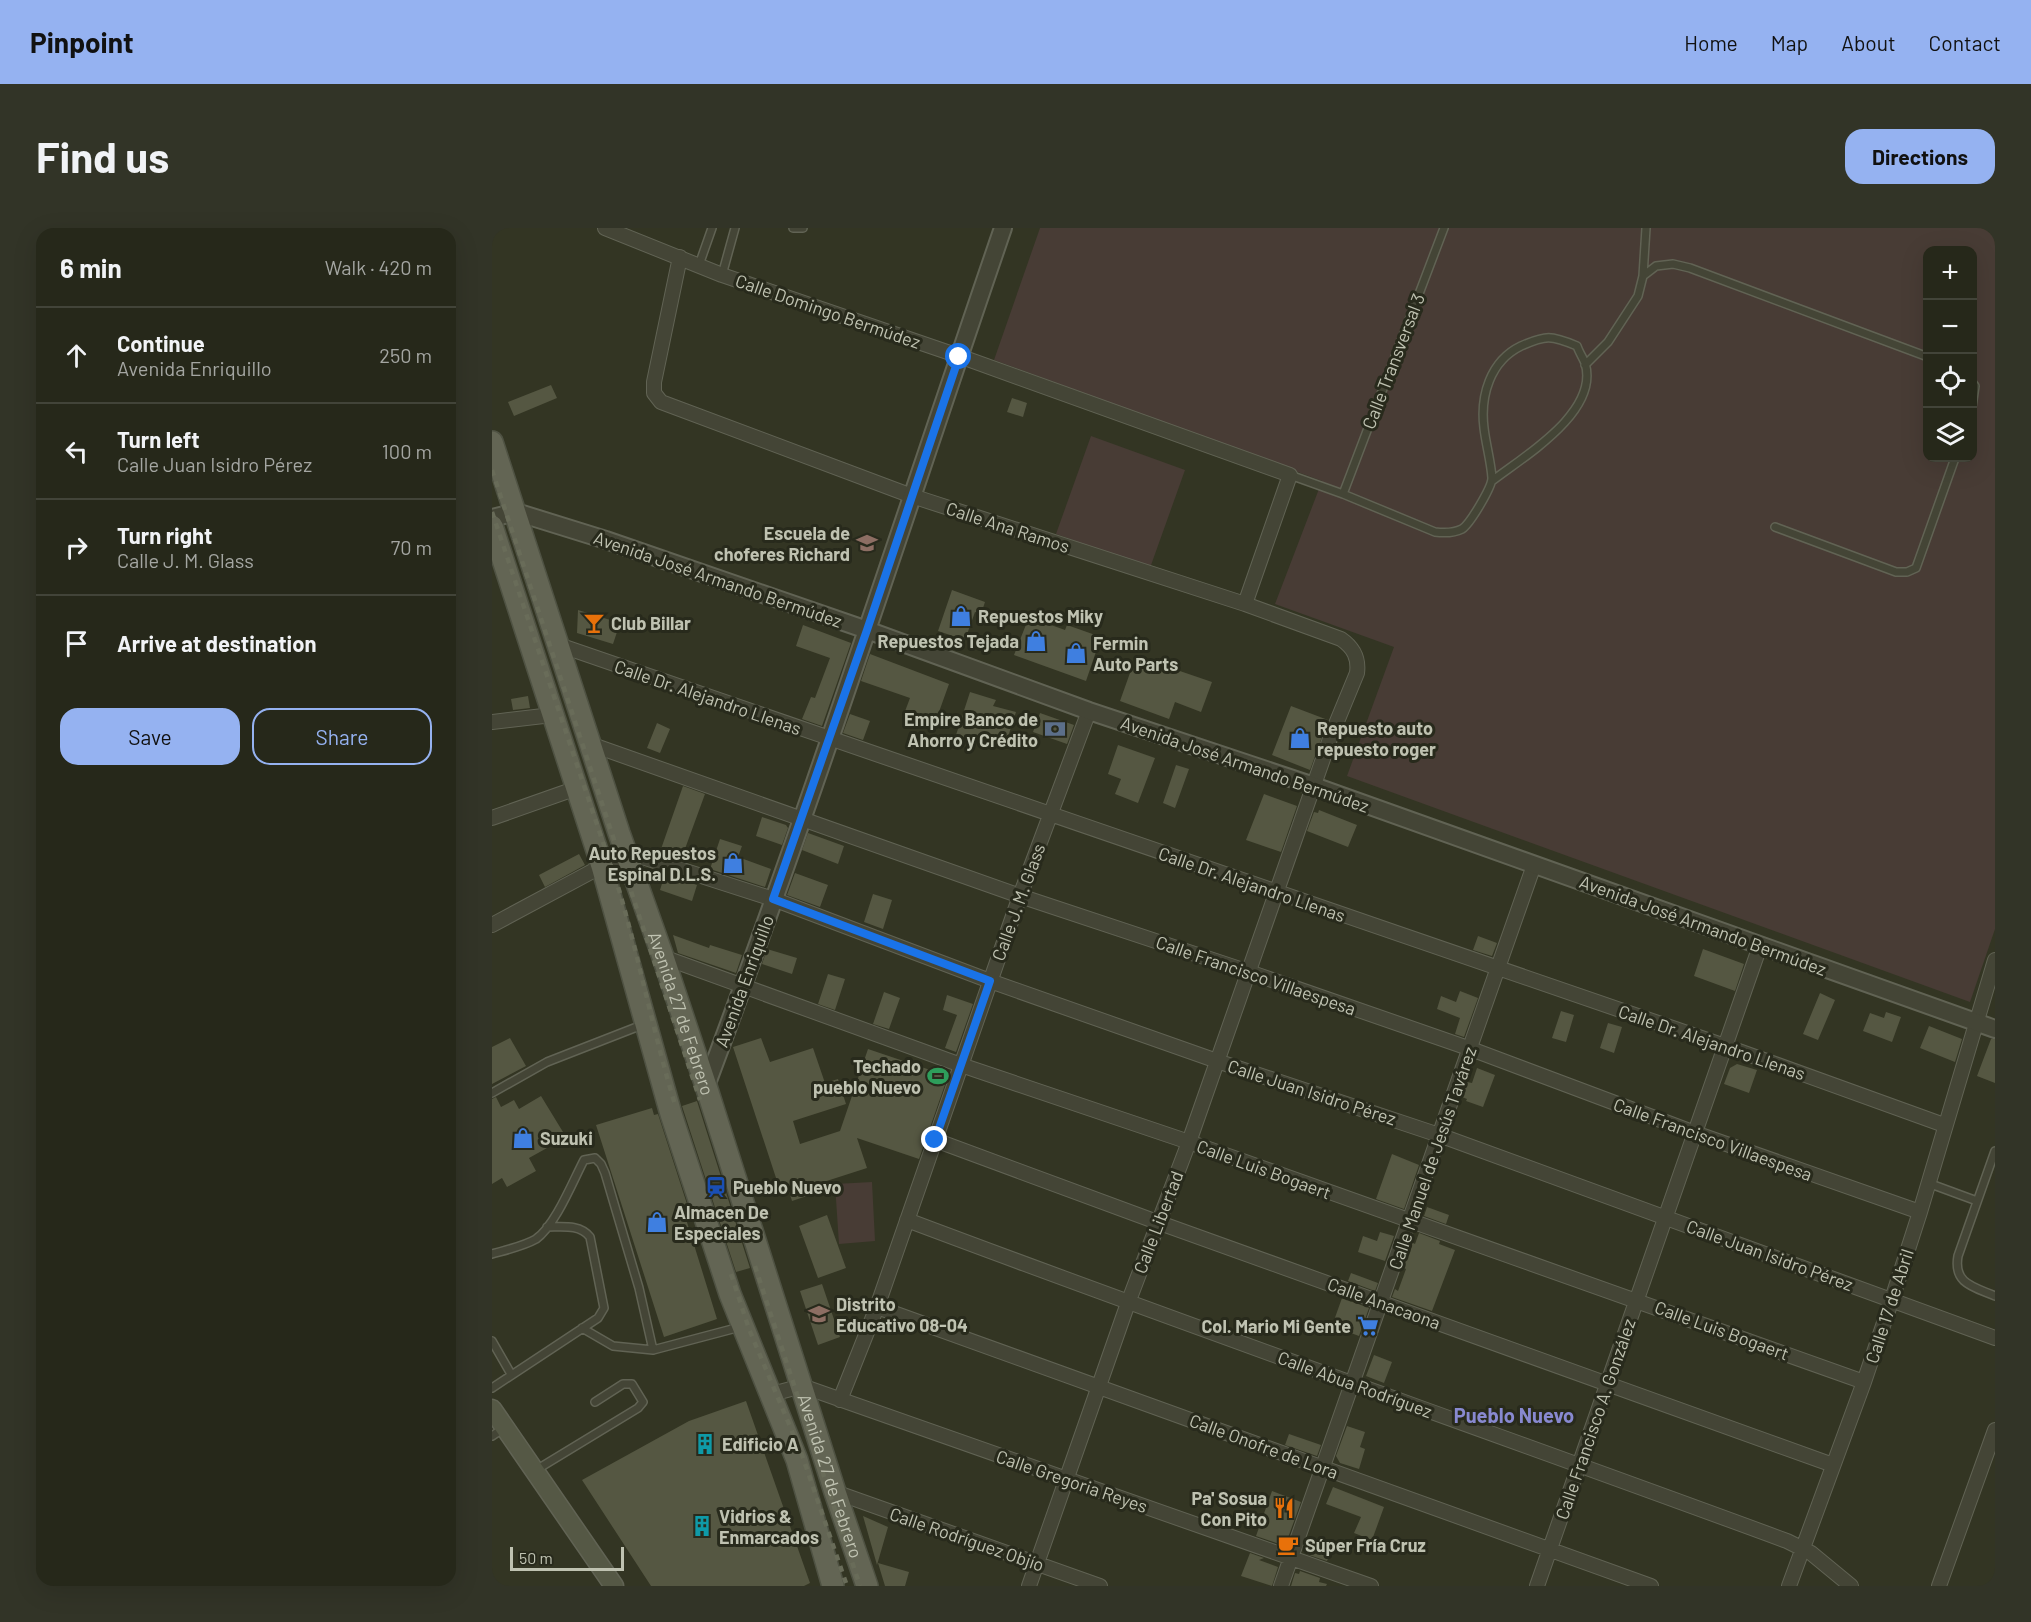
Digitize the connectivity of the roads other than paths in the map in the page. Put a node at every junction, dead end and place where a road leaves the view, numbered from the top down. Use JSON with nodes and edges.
{"nodes":[{"id":1,"x":605,"y":228,"type":"edge"},
{"id":2,"x":712,"y":228,"type":"edge"},
{"id":3,"x":735,"y":228,"type":"edge"},
{"id":4,"x":794,"y":228,"type":"edge"},
{"id":5,"x":803,"y":228,"type":"edge"},
{"id":6,"x":1003,"y":228,"type":"edge"},
{"id":7,"x":1444,"y":228,"type":"edge"},
{"id":8,"x":1647,"y":228,"type":"edge"},
{"id":9,"x":680,"y":257,"type":"junction"},
{"id":10,"x":699,"y":265,"type":"junction"},
{"id":11,"x":722,"y":275,"type":"junction"},
{"id":12,"x":1643,"y":276,"type":"junction"},
{"id":13,"x":1923,"y":355,"type":"edge"},
{"id":14,"x":959,"y":357,"type":"junction"},
{"id":15,"x":1586,"y":365,"type":"junction"},
{"id":16,"x":492,"y":441,"type":"edge"},
{"id":17,"x":1954,"y":462,"type":"edge"},
{"id":18,"x":1290,"y":475,"type":"junction"},
{"id":19,"x":1492,"y":482,"type":"junction"},
{"id":20,"x":1343,"y":494,"type":"junction"},
{"id":21,"x":912,"y":496,"type":"junction"},
{"id":22,"x":516,"y":512,"type":"junction"},
{"id":23,"x":492,"y":518,"type":"edge"},
{"id":24,"x":492,"y":526,"type":"edge"},
{"id":25,"x":1775,"y":527,"type":"dead end"},
{"id":26,"x":1245,"y":604,"type":"junction"},
{"id":27,"x":867,"y":630,"type":"junction"},
{"id":28,"x":559,"y":645,"type":"junction"},
{"id":29,"x":1356,"y":656,"type":"joint"},
{"id":30,"x":1089,"y":711,"type":"junction"},
{"id":31,"x":552,"y":715,"type":"junction"},
{"id":32,"x":492,"y":722,"type":"edge"},
{"id":33,"x":829,"y":738,"type":"junction"},
{"id":34,"x":590,"y":744,"type":"junction"},
{"id":35,"x":1314,"y":786,"type":"junction"},
{"id":36,"x":577,"y":788,"type":"junction"},
{"id":37,"x":1051,"y":814,"type":"junction"},
{"id":38,"x":492,"y":818,"type":"edge"},
{"id":39,"x":801,"y":819,"type":"junction"},
{"id":40,"x":627,"y":858,"type":"junction"},
{"id":41,"x":1534,"y":865,"type":"junction"},
{"id":42,"x":602,"y":866,"type":"junction"},
{"id":43,"x":1276,"y":892,"type":"junction"},
{"id":44,"x":1020,"y":896,"type":"junction"},
{"id":45,"x":773,"y":899,"type":"junction"},
{"id":46,"x":492,"y":925,"type":"edge"},
{"id":47,"x":1760,"y":946,"type":"junction"},
{"id":48,"x":663,"y":957,"type":"junction"},
{"id":49,"x":1995,"y":960,"type":"edge"},
{"id":50,"x":1498,"y":968,"type":"junction"},
{"id":51,"x":1249,"y":972,"type":"junction"},
{"id":52,"x":990,"y":981,"type":"junction"},
{"id":53,"x":744,"y":986,"type":"junction"},
{"id":54,"x":1976,"y":1022,"type":"junction"},
{"id":55,"x":647,"y":1024,"type":"junction"},
{"id":56,"x":1995,"y":1029,"type":"edge"},
{"id":57,"x":1725,"y":1046,"type":"junction"},
{"id":58,"x":1471,"y":1049,"type":"junction"},
{"id":59,"x":1217,"y":1061,"type":"junction"},
{"id":60,"x":961,"y":1065,"type":"junction"},
{"id":61,"x":706,"y":1086,"type":"junction"},
{"id":62,"x":492,"y":1093,"type":"edge"},
{"id":63,"x":1944,"y":1125,"type":"junction"},
{"id":64,"x":1695,"y":1133,"type":"junction"},
{"id":65,"x":1439,"y":1135,"type":"junction"},
{"id":66,"x":935,"y":1140,"type":"junction"},
{"id":67,"x":1189,"y":1142,"type":"junction"},
{"id":68,"x":1995,"y":1151,"type":"edge"},
{"id":69,"x":1928,"y":1183,"type":"junction"},
{"id":70,"x":1977,"y":1201,"type":"junction"},
{"id":71,"x":1920,"y":1212,"type":"junction"},
{"id":72,"x":1666,"y":1217,"type":"junction"},
{"id":73,"x":907,"y":1220,"type":"junction"},
{"id":74,"x":1409,"y":1221,"type":"junction"},
{"id":75,"x":1157,"y":1222,"type":"junction"},
{"id":76,"x":547,"y":1227,"type":"junction"},
{"id":77,"x":492,"y":1254,"type":"edge"},
{"id":78,"x":1995,"y":1296,"type":"edge"},
{"id":79,"x":1892,"y":1299,"type":"junction"},
{"id":80,"x":1637,"y":1300,"type":"junction"},
{"id":81,"x":1381,"y":1302,"type":"junction"},
{"id":82,"x":1128,"y":1303,"type":"junction"},
{"id":83,"x":878,"y":1307,"type":"junction"},
{"id":84,"x":744,"y":1326,"type":"junction"},
{"id":85,"x":582,"y":1328,"type":"junction"},
{"id":86,"x":1995,"y":1338,"type":"edge"},
{"id":87,"x":492,"y":1341,"type":"edge"},
{"id":88,"x":653,"y":1350,"type":"junction"},
{"id":89,"x":511,"y":1374,"type":"junction"},
{"id":90,"x":1864,"y":1382,"type":"junction"},
{"id":91,"x":1353,"y":1383,"type":"junction"},
{"id":92,"x":1607,"y":1384,"type":"junction"},
{"id":93,"x":802,"y":1386,"type":"junction"},
{"id":94,"x":1099,"y":1387,"type":"junction"},
{"id":95,"x":492,"y":1388,"type":"edge"},
{"id":96,"x":772,"y":1394,"type":"junction"},
{"id":97,"x":840,"y":1400,"type":"junction"},
{"id":98,"x":595,"y":1402,"type":"dead end"},
{"id":99,"x":492,"y":1409,"type":"edge"},
{"id":100,"x":1995,"y":1430,"type":"edge"},
{"id":101,"x":498,"y":1432,"type":"edge"},
{"id":102,"x":1579,"y":1464,"type":"junction"},
{"id":103,"x":1833,"y":1465,"type":"junction"},
{"id":104,"x":1323,"y":1467,"type":"junction"},
{"id":105,"x":534,"y":1471,"type":"junction"},
{"id":106,"x":1068,"y":1480,"type":"junction"},
{"id":107,"x":835,"y":1492,"type":"junction"},
{"id":108,"x":1803,"y":1548,"type":"junction"},
{"id":109,"x":1550,"y":1549,"type":"junction"},
{"id":110,"x":1291,"y":1558,"type":"junction"},
{"id":111,"x":1037,"y":1563,"type":"junction"},
{"id":112,"x":614,"y":1586,"type":"edge"},
{"id":113,"x":833,"y":1586,"type":"edge"},
{"id":114,"x":867,"y":1586,"type":"edge"},
{"id":115,"x":1029,"y":1586,"type":"edge"},
{"id":116,"x":1100,"y":1586,"type":"edge"},
{"id":117,"x":1281,"y":1586,"type":"edge"},
{"id":118,"x":1371,"y":1586,"type":"edge"},
{"id":119,"x":1537,"y":1586,"type":"edge"},
{"id":120,"x":1651,"y":1586,"type":"edge"},
{"id":121,"x":1788,"y":1586,"type":"edge"},
{"id":122,"x":1851,"y":1586,"type":"edge"},
{"id":123,"x":1939,"y":1586,"type":"edge"}],
"edges":[{"from":1,"to":9,"type":"street","name":"Calle Domingo Bermúdez"},
{"from":2,"to":10,"type":"lane"},
{"from":3,"to":11,"type":"lane"},
{"from":4,"to":5,"type":"lane"},
{"from":6,"to":14,"type":"street","name":"Avenida Enriquillo"},
{"from":7,"to":20,"type":"lane","name":"Calle Transversal 3"},
{"from":8,"to":12,"type":"lane"},
{"from":9,"to":10,"type":"street","name":"Calle Domingo Bermúdez"},
{"from":9,"to":21,"type":"street","name":"Calle Ana Ramos"},
{"from":10,"to":11,"type":"street","name":"Calle Domingo Bermúdez"},
{"from":11,"to":14,"type":"street","name":"Calle Domingo Bermúdez"},
{"from":12,"to":13,"type":"lane"},
{"from":12,"to":15,"type":"lane"},
{"from":14,"to":18,"type":"street","name":"Calle Domingo Bermúdez"},
{"from":14,"to":21,"type":"street","name":"Avenida Enriquillo"},
{"from":15,"to":19,"type":"lane"},
{"from":15,"to":19,"type":"lane"},
{"from":16,"to":22,"type":"main road","name":"Avenida 27 de Febrero"},
{"from":17,"to":25,"type":"lane"},
{"from":18,"to":20,"type":"lane"},
{"from":18,"to":26,"type":"street"},
{"from":19,"to":20,"type":"lane"},
{"from":21,"to":26,"type":"street","name":"Calle Ana Ramos"},
{"from":21,"to":27,"type":"street","name":"Avenida Enriquillo"},
{"from":22,"to":23,"type":"street"},
{"from":22,"to":27,"type":"street","name":"Avenida José Armando Bermúdez"},
{"from":22,"to":28,"type":"main road","name":"Avenida 27 de Febrero"},
{"from":24,"to":31,"type":"main road","name":"Avenida 27 de Febrero"},
{"from":26,"to":29,"type":"street","name":"Calle Ana Ramos"},
{"from":27,"to":30,"type":"street","name":"Avenida José Armando Bermúdez"},
{"from":27,"to":33,"type":"street","name":"Avenida Enriquillo"},
{"from":28,"to":33,"type":"street","name":"Calle Dr. Alejandro Llenas"},
{"from":28,"to":34,"type":"main road","name":"Avenida 27 de Febrero"},
{"from":29,"to":35,"type":"street","name":"Calle Libertad"},
{"from":30,"to":35,"type":"street","name":"Avenida José Armando Bermúdez"},
{"from":30,"to":37,"type":"street","name":"Calle J. M. Glass"},
{"from":31,"to":32,"type":"street"},
{"from":31,"to":36,"type":"main road","name":"Avenida 27 de Febrero"},
{"from":33,"to":37,"type":"street","name":"Calle Dr. Alejandro Llenas"},
{"from":33,"to":39,"type":"street","name":"Avenida Enriquillo"},
{"from":34,"to":39,"type":"street","name":"Calle Francisco Villaespesa"},
{"from":34,"to":40,"type":"main road","name":"Avenida 27 de Febrero"},
{"from":35,"to":41,"type":"street","name":"Avenida José Armando Bermúdez"},
{"from":35,"to":43,"type":"street","name":"Calle Libertad"},
{"from":36,"to":38,"type":"street"},
{"from":36,"to":42,"type":"main road","name":"Avenida 27 de Febrero"},
{"from":37,"to":43,"type":"street","name":"Calle Dr. Alejandro Llenas"},
{"from":37,"to":44,"type":"street","name":"Calle J. M. Glass"},
{"from":39,"to":44,"type":"street","name":"Calle Francisco Villaespesa"},
{"from":39,"to":45,"type":"street","name":"Avenida Enriquillo"},
{"from":40,"to":42,"type":"street"},
{"from":40,"to":45,"type":"street","name":"Calle Juan Isidro Pérez"},
{"from":40,"to":48,"type":"main road","name":"Avenida 27 de Febrero"},
{"from":41,"to":47,"type":"street","name":"Avenida José Armando Bermúdez"},
{"from":41,"to":50,"type":"street","name":"Calle Manuel de Jesús Tavárez"},
{"from":42,"to":46,"type":"street"},
{"from":42,"to":55,"type":"main road","name":"Avenida 27 de Febrero"},
{"from":43,"to":50,"type":"street","name":"Calle Dr. Alejandro Llenas"},
{"from":43,"to":51,"type":"street","name":"Calle Libertad"},
{"from":44,"to":51,"type":"street","name":"Calle Francisco Villaespesa"},
{"from":44,"to":52,"type":"street","name":"Calle J. M. Glass"},
{"from":45,"to":52,"type":"street","name":"Calle Juan Isidro Pérez"},
{"from":45,"to":53,"type":"street","name":"Avenida Enriquillo"},
{"from":47,"to":54,"type":"street","name":"Avenida José Armando Bermúdez"},
{"from":47,"to":57,"type":"street","name":"Calle Francisco A. González"},
{"from":48,"to":53,"type":"street","name":"Calle Luis Bogaert"},
{"from":48,"to":61,"type":"main road","name":"Avenida 27 de Febrero"},
{"from":49,"to":54,"type":"street","name":"Calle 17 de Abril"},
{"from":50,"to":57,"type":"street","name":"Calle Dr. Alejandro Llenas"},
{"from":50,"to":58,"type":"street","name":"Calle Manuel de Jesús Tavárez"},
{"from":51,"to":58,"type":"street","name":"Calle Francisco Villaespesa"},
{"from":51,"to":59,"type":"street","name":"Calle Libertad"},
{"from":52,"to":59,"type":"street","name":"Calle Juan Isidro Pérez"},
{"from":52,"to":60,"type":"street","name":"Calle J. M. Glass"},
{"from":53,"to":60,"type":"street","name":"Calle Luis Bogaert"},
{"from":53,"to":61,"type":"street","name":"Avenida Enriquillo"},
{"from":54,"to":56,"type":"street","name":"Avenida José Armando Bermúdez"},
{"from":54,"to":63,"type":"street","name":"Calle 17 de Abril"},
{"from":55,"to":62,"type":"lane"},
{"from":55,"to":84,"type":"main road","name":"Avenida 27 de Febrero"},
{"from":57,"to":63,"type":"street","name":"Calle Dr. Alejandro Llenas"},
{"from":57,"to":64,"type":"street","name":"Calle Francisco A. González"},
{"from":58,"to":64,"type":"street","name":"Calle Francisco Villaespesa"},
{"from":58,"to":65,"type":"street","name":"Calle Manuel de Jesús Tavárez"},
{"from":59,"to":65,"type":"street","name":"Calle Juan Isidro Pérez"},
{"from":59,"to":67,"type":"street","name":"Calle Libertad"},
{"from":60,"to":66,"type":"street","name":"Calle J. M. Glass"},
{"from":60,"to":67,"type":"street","name":"Calle Luis Bogaert"},
{"from":61,"to":93,"type":"main road","name":"Avenida 27 de Febrero"},
{"from":63,"to":69,"type":"street","name":"Calle 17 de Abril"},
{"from":64,"to":71,"type":"street","name":"Calle Francisco Villaespesa"},
{"from":64,"to":72,"type":"street","name":"Calle Francisco A. González"},
{"from":65,"to":72,"type":"street","name":"Calle Juan Isidro Pérez"},
{"from":65,"to":74,"type":"street","name":"Calle Manuel de Jesús Tavárez"},
{"from":66,"to":73,"type":"street","name":"Calle J. M. Glass"},
{"from":66,"to":75,"type":"street","name":"Calle Anacaona"},
{"from":67,"to":74,"type":"street","name":"Calle Luis Bogaert"},
{"from":67,"to":75,"type":"street","name":"Calle Libertad"},
{"from":68,"to":70,"type":"lane"},
{"from":69,"to":70,"type":"lane"},
{"from":69,"to":71,"type":"street","name":"Calle 17 de Abril"},
{"from":70,"to":78,"type":"lane"},
{"from":71,"to":79,"type":"street","name":"Calle 17 de Abril"},
{"from":72,"to":79,"type":"street","name":"Calle Juan Isidro Pérez"},
{"from":72,"to":80,"type":"street","name":"Calle Francisco A. González"},
{"from":73,"to":82,"type":"street","name":"Calle Abua Rodríguez"},
{"from":73,"to":83,"type":"street","name":"Calle J. M. Glass"},
{"from":74,"to":80,"type":"street","name":"Calle Luis Bogaert"},
{"from":74,"to":81,"type":"street","name":"Calle Manuel de Jesús Tavárez"},
{"from":75,"to":81,"type":"street","name":"Calle Anacaona"},
{"from":75,"to":82,"type":"street","name":"Calle Libertad"},
{"from":76,"to":77,"type":"lane"},
{"from":76,"to":85,"type":"lane"},
{"from":76,"to":88,"type":"lane"},
{"from":79,"to":86,"type":"street","name":"Calle Juan Isidro Pérez"},
{"from":79,"to":90,"type":"street","name":"Calle 17 de Abril"},
{"from":80,"to":90,"type":"street","name":"Calle Luis Bogaert"},
{"from":80,"to":92,"type":"street","name":"Calle Francisco A. González"},
{"from":81,"to":91,"type":"street","name":"Calle Manuel de Jesús Tavárez"},
{"from":81,"to":92,"type":"street","name":"Calle Anacaona"},
{"from":82,"to":91,"type":"street","name":"Calle Abua Rodríguez"},
{"from":82,"to":94,"type":"street","name":"Calle Libertad"},
{"from":83,"to":94,"type":"street","name":"Calle Onofre de Lora"},
{"from":83,"to":97,"type":"street","name":"Calle J. M. Glass"},
{"from":84,"to":88,"type":"lane"},
{"from":84,"to":96,"type":"main road","name":"Avenida 27 de Febrero"},
{"from":85,"to":88,"type":"lane"},
{"from":85,"to":89,"type":"lane"},
{"from":87,"to":89,"type":"lane"},
{"from":89,"to":95,"type":"lane"},
{"from":90,"to":103,"type":"street","name":"Calle 17 de Abril"},
{"from":91,"to":102,"type":"street","name":"Calle Abua Rodríguez"},
{"from":91,"to":104,"type":"street","name":"Calle Manuel de Jesús Tavárez"},
{"from":92,"to":102,"type":"street","name":"Calle Francisco A. González"},
{"from":92,"to":103,"type":"street","name":"Calle Anacaona"},
{"from":93,"to":96,"type":"street"},
{"from":93,"to":97,"type":"street","name":"Calle Gregoria Reyes"},
{"from":93,"to":107,"type":"main road","name":"Avenida 27 de Febrero"},
{"from":94,"to":104,"type":"street","name":"Calle Onofre de Lora"},
{"from":94,"to":106,"type":"street","name":"Calle Libertad"},
{"from":96,"to":113,"type":"main road","name":"Avenida 27 de Febrero"},
{"from":97,"to":106,"type":"street","name":"Calle Gregoria Reyes"},
{"from":98,"to":105,"type":"lane"},
{"from":99,"to":101,"type":"main road"},
{"from":100,"to":123,"type":"street"},
{"from":101,"to":105,"type":"main road"},
{"from":102,"to":108,"type":"street","name":"Calle Abua Rodríguez"},
{"from":102,"to":109,"type":"street","name":"Calle Francisco A. González"},
{"from":103,"to":108,"type":"street","name":"Calle 17 de Abril"},
{"from":104,"to":109,"type":"street","name":"Calle Onofre de Lora"},
{"from":104,"to":110,"type":"street","name":"Calle Manuel de Jesús Tavárez"},
{"from":105,"to":112,"type":"main road"},
{"from":106,"to":110,"type":"street","name":"Calle Gregoria Reyes"},
{"from":106,"to":111,"type":"street","name":"Calle Libertad"},
{"from":107,"to":111,"type":"street","name":"Calle Rodríguez Objío"},
{"from":107,"to":114,"type":"main road","name":"Avenida 27 de Febrero"},
{"from":108,"to":121,"type":"street","name":"Calle 17 de Abril"},
{"from":108,"to":122,"type":"street","name":"Calle Abua Rodríguez"},
{"from":109,"to":119,"type":"street","name":"Calle Francisco A. González"},
{"from":109,"to":120,"type":"street","name":"Calle Onofre de Lora"},
{"from":110,"to":117,"type":"street","name":"Calle Manuel de Jesús Tavárez"},
{"from":110,"to":118,"type":"street","name":"Calle Gregoria Reyes"},
{"from":111,"to":115,"type":"street","name":"Calle Libertad"},
{"from":111,"to":116,"type":"street","name":"Calle Rodríguez Objío"}]}
